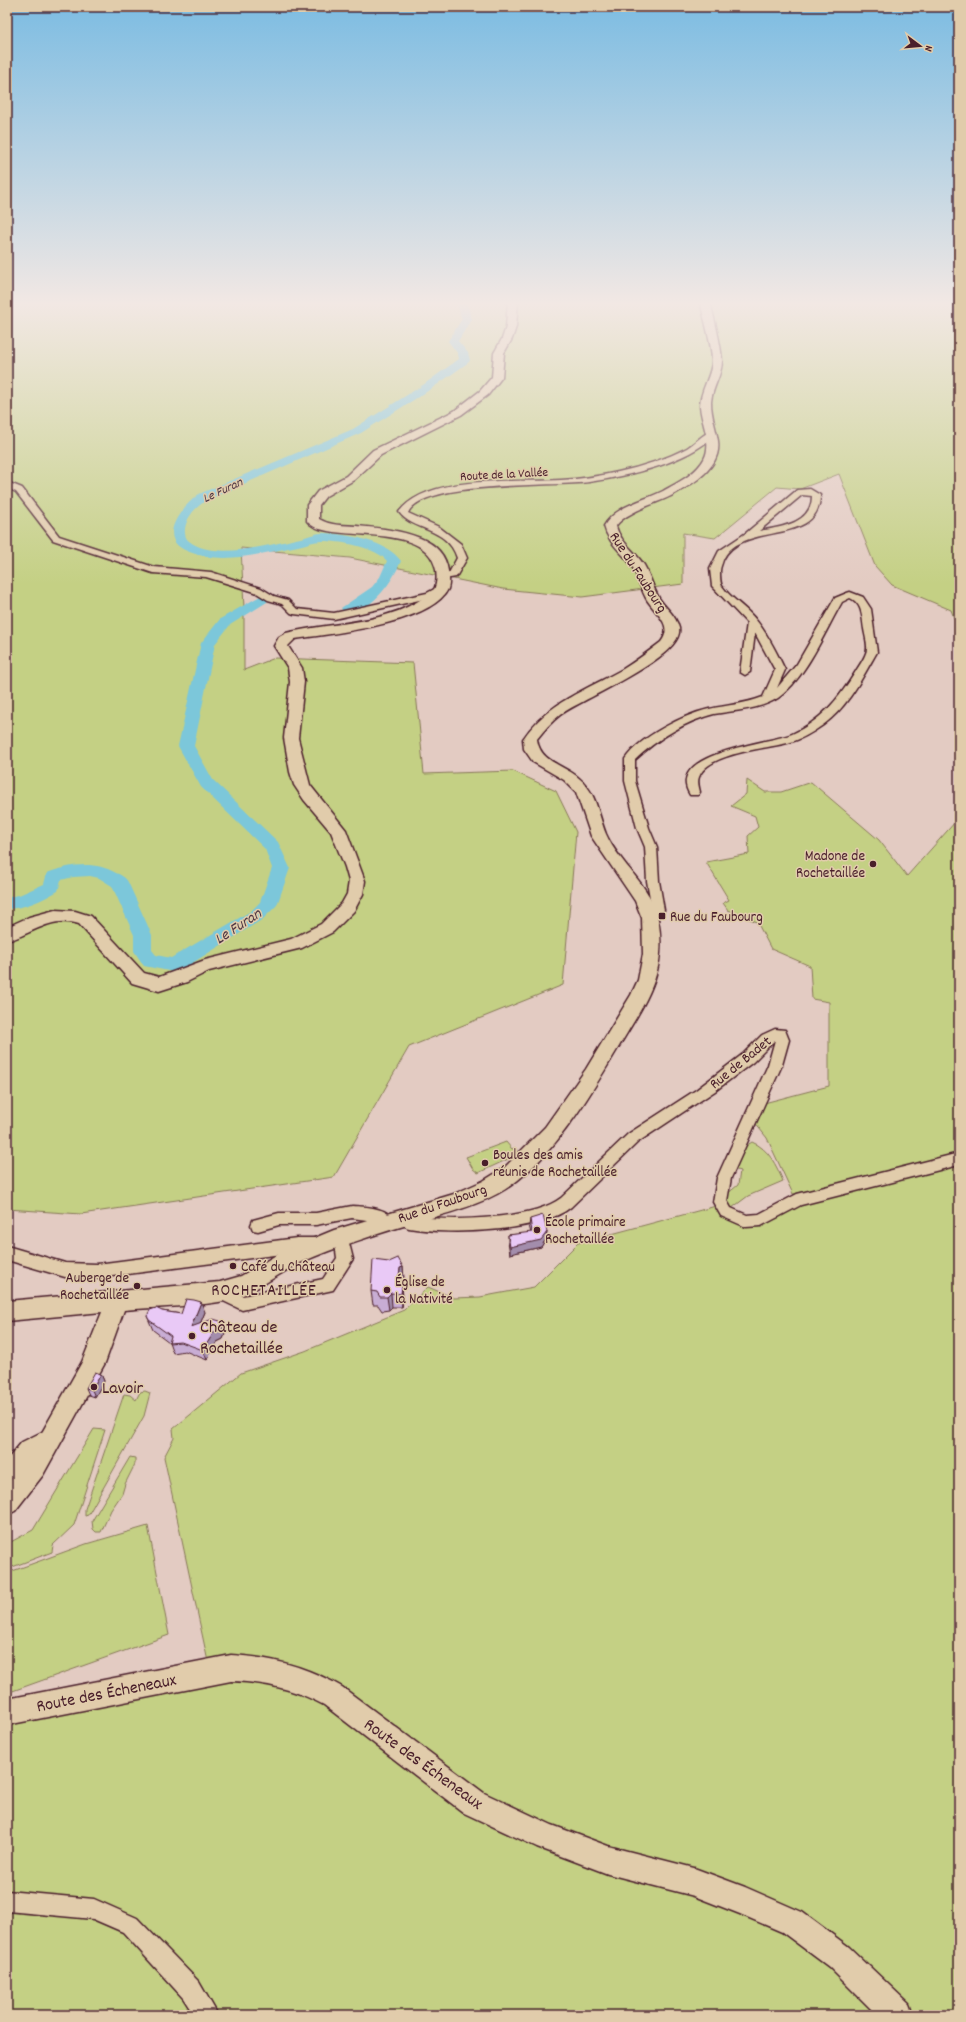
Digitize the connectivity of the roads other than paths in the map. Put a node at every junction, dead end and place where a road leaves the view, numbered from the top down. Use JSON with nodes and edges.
{"nodes":[{"id":1,"x":480,"y":395,"type":"edge"},
{"id":2,"x":706,"y":395,"type":"edge"},
{"id":3,"x":712,"y":434,"type":"junction"},
{"id":4,"x":7,"y":485,"type":"edge"},
{"id":5,"x":749,"y":535,"type":"junction"},
{"id":6,"x":442,"y":583,"type":"junction"},
{"id":7,"x":752,"y":621,"type":"junction"},
{"id":8,"x":745,"y":672,"type":"dead end"},
{"id":9,"x":767,"y":699,"type":"junction"},
{"id":10,"x":694,"y":792,"type":"dead end"},
{"id":11,"x":650,"y":918,"type":"junction"},
{"id":12,"x":7,"y":935,"type":"edge"},
{"id":13,"x":959,"y":1159,"type":"edge"},
{"id":14,"x":396,"y":1219,"type":"junction"},
{"id":15,"x":258,"y":1225,"type":"dead end"},
{"id":16,"x":341,"y":1236,"type":"junction"},
{"id":17,"x":321,"y":1245,"type":"junction"},
{"id":18,"x":7,"y":1253,"type":"edge"},
{"id":19,"x":220,"y":1292,"type":"junction"},
{"id":20,"x":116,"y":1302,"type":"junction"},
{"id":21,"x":7,"y":1311,"type":"edge"},
{"id":22,"x":53,"y":1435,"type":"junction"},
{"id":23,"x":7,"y":1473,"type":"edge"},
{"id":24,"x":7,"y":1503,"type":"edge"},
{"id":25,"x":7,"y":1712,"type":"edge"},
{"id":26,"x":7,"y":1901,"type":"edge"},
{"id":27,"x":207,"y":2015,"type":"edge"},
{"id":28,"x":898,"y":2015,"type":"edge"}],
"edges":[{"from":1,"to":6,"type":"main road"},
{"from":2,"to":3,"type":"main road"},
{"from":3,"to":6,"type":"street","name":"Route de la Vallée"},
{"from":3,"to":11,"type":"main road","name":"Rue du Faubourg"},
{"from":4,"to":6,"type":"street"},
{"from":5,"to":5,"type":"street"},
{"from":5,"to":7,"type":"street"},
{"from":6,"to":12,"type":"main road"},
{"from":7,"to":8,"type":"street"},
{"from":7,"to":9,"type":"street"},
{"from":9,"to":10,"type":"street"},
{"from":9,"to":11,"type":"street"},
{"from":11,"to":14,"type":"main road","name":"Rue du Faubourg"},
{"from":13,"to":14,"type":"street","name":"Rue de Badet"},
{"from":14,"to":15,"type":"street"},
{"from":14,"to":16,"type":"main road","name":"Rue du Faubourg"},
{"from":16,"to":17,"type":"main road","name":"Rue du Faubourg"},
{"from":16,"to":19,"type":"street"},
{"from":17,"to":18,"type":"street"},
{"from":17,"to":19,"type":"main road","name":"Rue du Faubourg"},
{"from":19,"to":20,"type":"main road","name":"Rue du Faubourg"},
{"from":20,"to":21,"type":"main road","name":"Rue du Faubourg"},
{"from":20,"to":22,"type":"main road"},
{"from":22,"to":23,"type":"street"},
{"from":22,"to":24,"type":"main road"},
{"from":25,"to":28,"type":"main road","name":"Route des Écheneaux"},
{"from":26,"to":27,"type":"street"}]}
